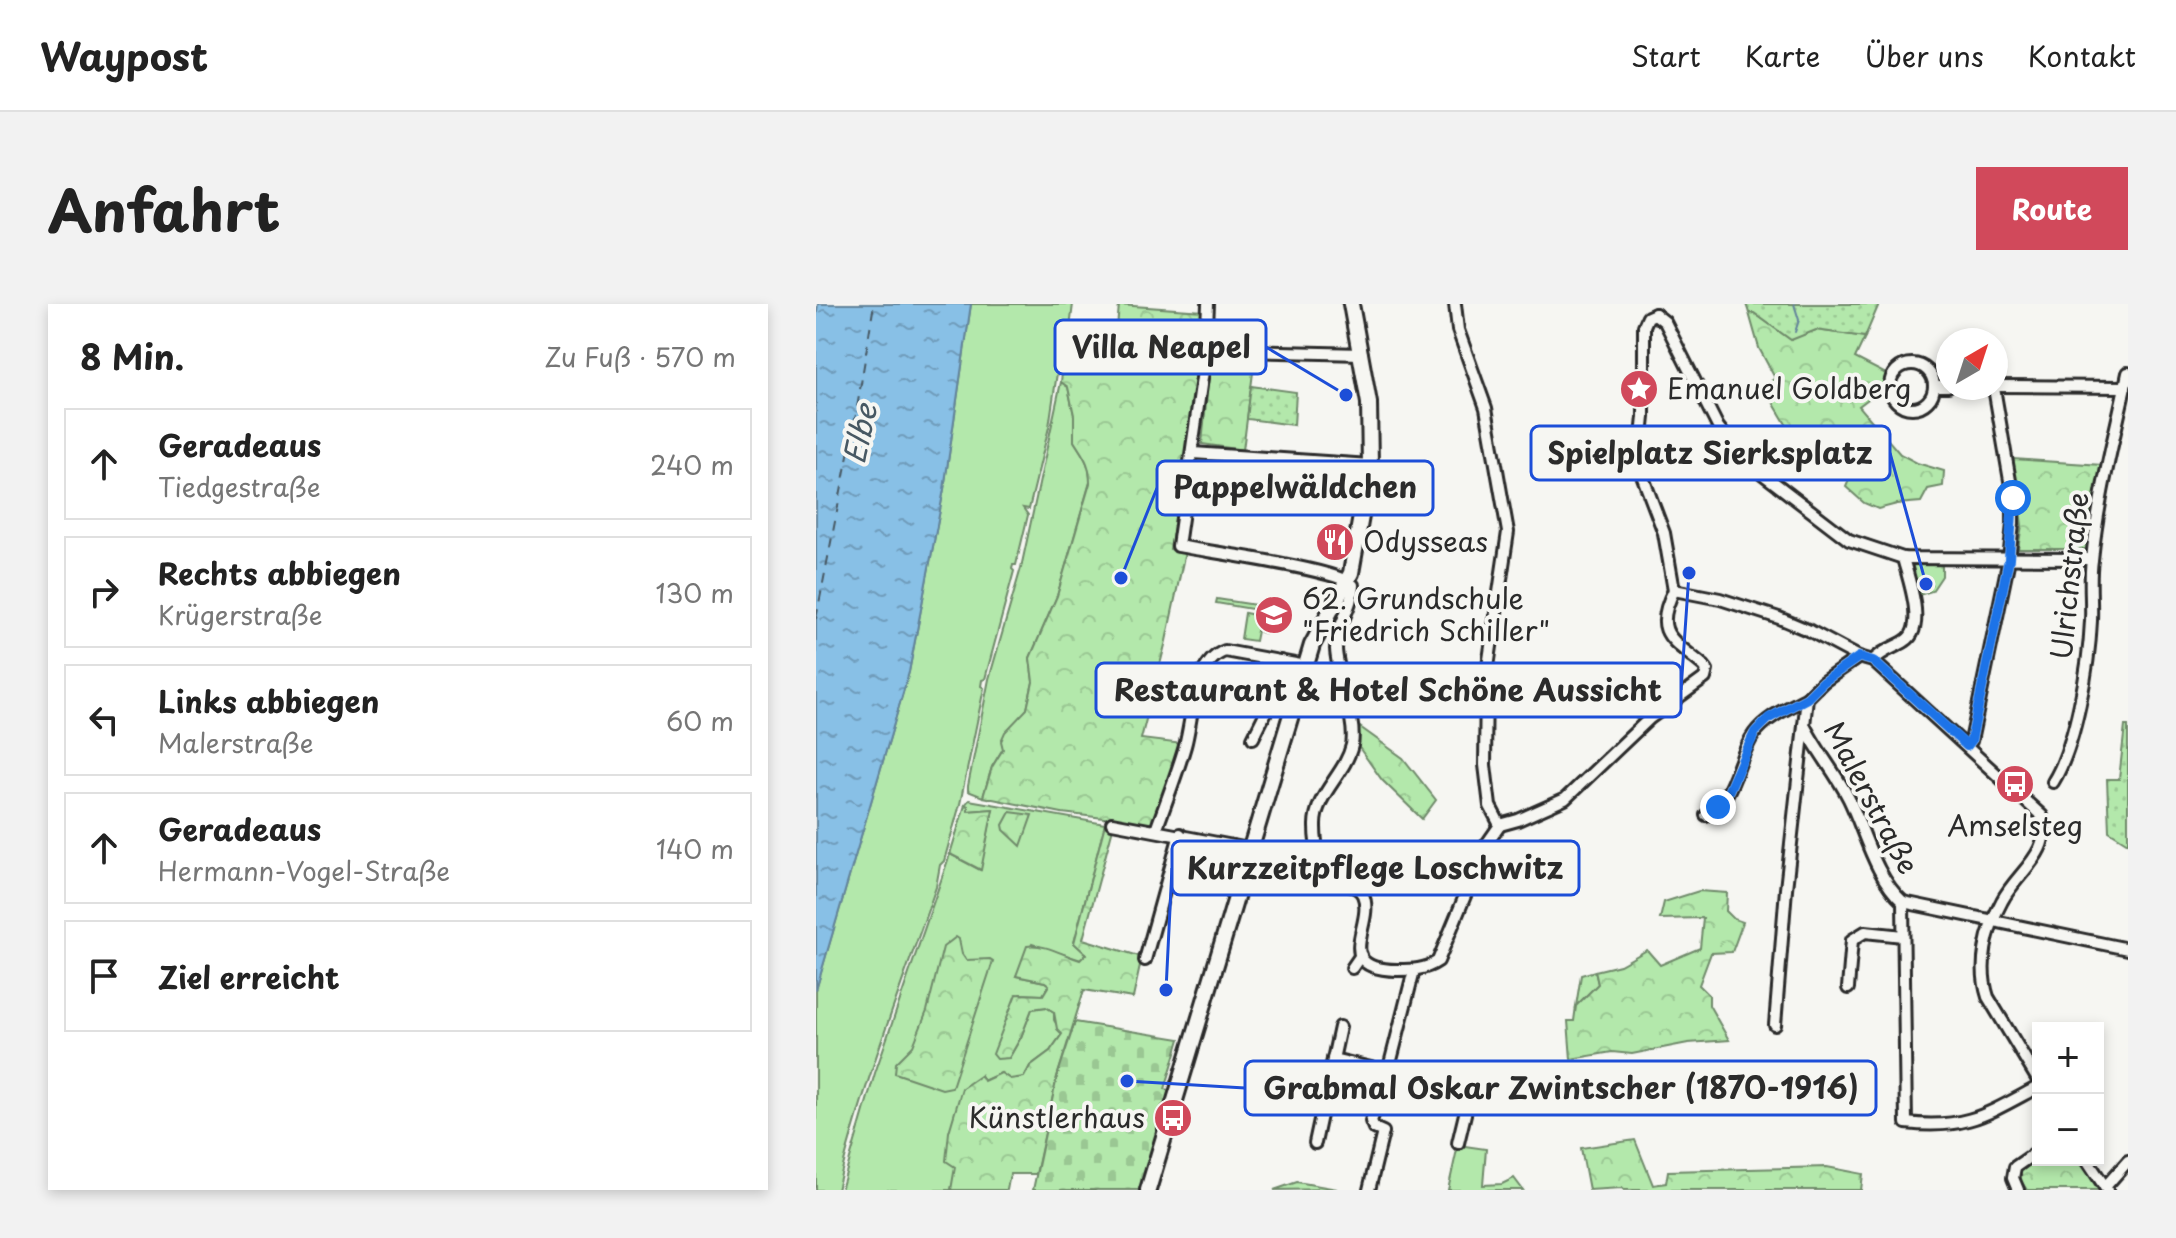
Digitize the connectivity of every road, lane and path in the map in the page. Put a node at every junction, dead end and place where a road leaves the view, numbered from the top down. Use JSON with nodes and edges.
{"nodes":[{"id":1,"x":1208,"y":304,"type":"edge"},
{"id":2,"x":1351,"y":304,"type":"edge"},
{"id":3,"x":1455,"y":304,"type":"edge"},
{"id":4,"x":1655,"y":309,"type":"edge"},
{"id":5,"x":1206,"y":350,"type":"junction"},
{"id":6,"x":1362,"y":354,"type":"junction"},
{"id":7,"x":2128,"y":373,"type":"edge"},
{"id":8,"x":1934,"y":386,"type":"joint"},
{"id":9,"x":2008,"y":387,"type":"edge"},
{"id":10,"x":2125,"y":387,"type":"junction"},
{"id":11,"x":1997,"y":400,"type":"edge"},
{"id":12,"x":1193,"y":453,"type":"junction"},
{"id":13,"x":1370,"y":465,"type":"junction"},
{"id":14,"x":1908,"y":558,"type":"junction"},
{"id":15,"x":2009,"y":559,"type":"junction"},
{"id":16,"x":2092,"y":559,"type":"junction"},
{"id":17,"x":1348,"y":580,"type":"junction"},
{"id":18,"x":1674,"y":590,"type":"junction"},
{"id":19,"x":1859,"y":657,"type":"junction"},
{"id":20,"x":1280,"y":661,"type":"junction"},
{"id":21,"x":1873,"y":661,"type":"junction"},
{"id":22,"x":1306,"y":666,"type":"junction"},
{"id":23,"x":1807,"y":698,"type":"junction"},
{"id":24,"x":1804,"y":725,"type":"junction"},
{"id":25,"x":1253,"y":738,"type":"dead end"},
{"id":26,"x":1967,"y":746,"type":"junction"},
{"id":27,"x":2053,"y":782,"type":"dead end"},
{"id":28,"x":1706,"y":815,"type":"dead end"},
{"id":29,"x":1112,"y":823,"type":"dead end"},
{"id":30,"x":1500,"y":825,"type":"junction"},
{"id":31,"x":1156,"y":830,"type":"junction"},
{"id":32,"x":1180,"y":834,"type":"junction"},
{"id":33,"x":1249,"y":849,"type":"junction"},
{"id":34,"x":1903,"y":902,"type":"junction"},
{"id":35,"x":1994,"y":922,"type":"junction"},
{"id":36,"x":1903,"y":936,"type":"junction"},
{"id":37,"x":2128,"y":949,"type":"edge"},
{"id":38,"x":1361,"y":955,"type":"junction"},
{"id":39,"x":1145,"y":960,"type":"dead end"},
{"id":40,"x":1352,"y":968,"type":"dead end"},
{"id":41,"x":1414,"y":970,"type":"junction"},
{"id":42,"x":1848,"y":988,"type":"dead end"},
{"id":43,"x":1775,"y":1025,"type":"dead end"},
{"id":44,"x":1340,"y":1027,"type":"dead end"},
{"id":45,"x":1333,"y":1059,"type":"junction"},
{"id":46,"x":2032,"y":1070,"type":"edge"},
{"id":47,"x":1388,"y":1072,"type":"junction"},
{"id":48,"x":1472,"y":1085,"type":"dead end"},
{"id":49,"x":2032,"y":1090,"type":"edge"},
{"id":50,"x":1315,"y":1143,"type":"dead end"},
{"id":51,"x":1458,"y":1143,"type":"dead end"},
{"id":52,"x":2032,"y":1155,"type":"edge"},
{"id":53,"x":2128,"y":1161,"type":"edge"},
{"id":54,"x":2091,"y":1166,"type":"edge"},
{"id":55,"x":2106,"y":1188,"type":"edge"},
{"id":56,"x":1148,"y":1190,"type":"edge"},
{"id":57,"x":1369,"y":1190,"type":"edge"},
{"id":58,"x":2018,"y":1190,"type":"edge"}],
"edges":[{"from":1,"to":5,"type":"street"},
{"from":2,"to":6,"type":"main road"},
{"from":3,"to":30,"type":"street"},
{"from":4,"to":14,"type":"street"},
{"from":4,"to":18,"type":"street"},
{"from":5,"to":6,"type":"street"},
{"from":5,"to":12,"type":"street"},
{"from":6,"to":13,"type":"main road"},
{"from":7,"to":10,"type":"street","name":"Ulrichstraße"},
{"from":8,"to":8,"type":"street"},
{"from":9,"to":10,"type":"street"},
{"from":10,"to":16,"type":"street","name":"Ulrichstraße"},
{"from":11,"to":15,"type":"street"},
{"from":12,"to":13,"type":"street"},
{"from":12,"to":17,"type":"street"},
{"from":13,"to":17,"type":"main road"},
{"from":14,"to":15,"type":"street"},
{"from":14,"to":21,"type":"street"},
{"from":15,"to":16,"type":"street"},
{"from":15,"to":26,"type":"street"},
{"from":16,"to":27,"type":"street","name":"Ulrichstraße"},
{"from":17,"to":22,"type":"main road"},
{"from":17,"to":38,"type":"street"},
{"from":18,"to":19,"type":"street"},
{"from":18,"to":30,"type":"street"},
{"from":19,"to":21,"type":"street"},
{"from":19,"to":23,"type":"street","name":"Malerstraße"},
{"from":20,"to":22,"type":"street"},
{"from":20,"to":25,"type":"street"},
{"from":20,"to":31,"type":"street"},
{"from":21,"to":26,"type":"street"},
{"from":22,"to":33,"type":"main road"},
{"from":23,"to":24,"type":"street","name":"Malerstraße"},
{"from":23,"to":28,"type":"street"},
{"from":24,"to":34,"type":"street","name":"Malerstraße"},
{"from":24,"to":43,"type":"street"},
{"from":26,"to":35,"type":"street"},
{"from":29,"to":31,"type":"street"},
{"from":30,"to":41,"type":"street"},
{"from":31,"to":32,"type":"street"},
{"from":32,"to":33,"type":"street"},
{"from":32,"to":39,"type":"street"},
{"from":33,"to":56,"type":"main road"},
{"from":34,"to":35,"type":"street"},
{"from":34,"to":36,"type":"street","name":"Malerstraße"},
{"from":35,"to":37,"type":"street"},
{"from":35,"to":46,"type":"street"},
{"from":36,"to":42,"type":"street"},
{"from":36,"to":49,"type":"street","name":"Malerstraße"},
{"from":38,"to":40,"type":"street"},
{"from":38,"to":41,"type":"street"},
{"from":41,"to":47,"type":"street"},
{"from":44,"to":45,"type":"street"},
{"from":45,"to":47,"type":"street"},
{"from":45,"to":50,"type":"street"},
{"from":47,"to":57,"type":"street"},
{"from":48,"to":51,"type":"street"},
{"from":52,"to":58,"type":"street"},
{"from":53,"to":55,"type":"street"},
{"from":54,"to":55,"type":"street"}]}
